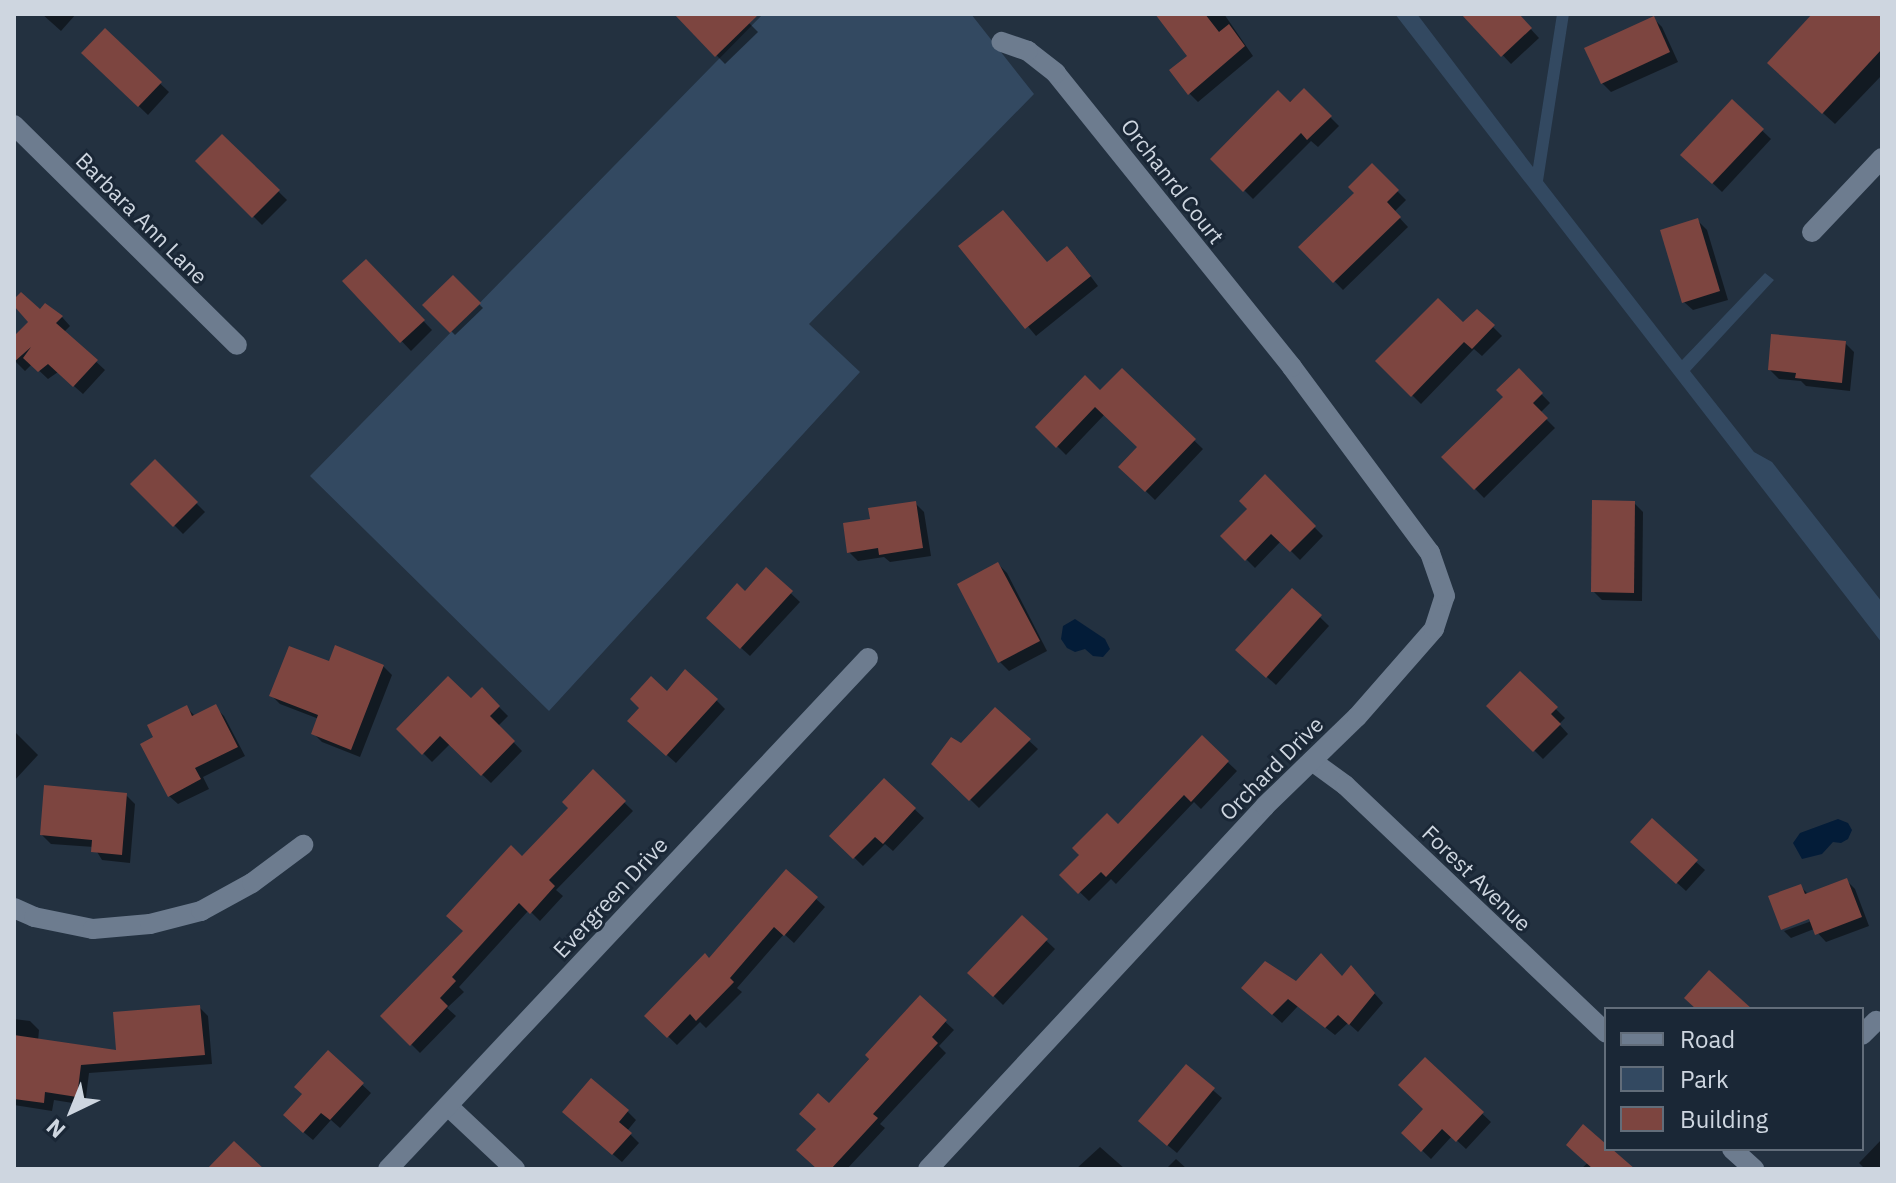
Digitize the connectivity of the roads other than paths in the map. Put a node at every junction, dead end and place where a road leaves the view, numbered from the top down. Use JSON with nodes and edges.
{"nodes":[{"id":1,"x":1002,"y":42,"type":"dead end"},
{"id":2,"x":14,"y":125,"type":"edge"},
{"id":3,"x":1882,"y":158,"type":"edge"},
{"id":4,"x":1812,"y":232,"type":"dead end"},
{"id":5,"x":237,"y":345,"type":"dead end"},
{"id":6,"x":1292,"y":367,"type":"joint"},
{"id":7,"x":868,"y":658,"type":"dead end"},
{"id":8,"x":1312,"y":761,"type":"junction"},
{"id":9,"x":303,"y":845,"type":"dead end"},
{"id":10,"x":14,"y":908,"type":"edge"},
{"id":11,"x":1604,"y":1031,"type":"edge"},
{"id":12,"x":448,"y":1106,"type":"junction"},
{"id":13,"x":388,"y":1169,"type":"edge"},
{"id":14,"x":515,"y":1169,"type":"edge"},
{"id":15,"x":928,"y":1169,"type":"edge"}],
"edges":[{"from":1,"to":6,"type":"street","name":"Orchanrd Court"},
{"from":2,"to":5,"type":"street","name":"Barbara Ann Lane"},
{"from":3,"to":4,"type":"street"},
{"from":6,"to":8,"type":"street","name":"Orchard Drive"},
{"from":7,"to":12,"type":"street","name":"Evergreen Drive"},
{"from":8,"to":11,"type":"street","name":"Forest Avenue"},
{"from":8,"to":15,"type":"street","name":"Orchard Drive"},
{"from":9,"to":10,"type":"street"},
{"from":12,"to":13,"type":"street","name":"Evergreen Drive"},
{"from":12,"to":14,"type":"street"}]}
